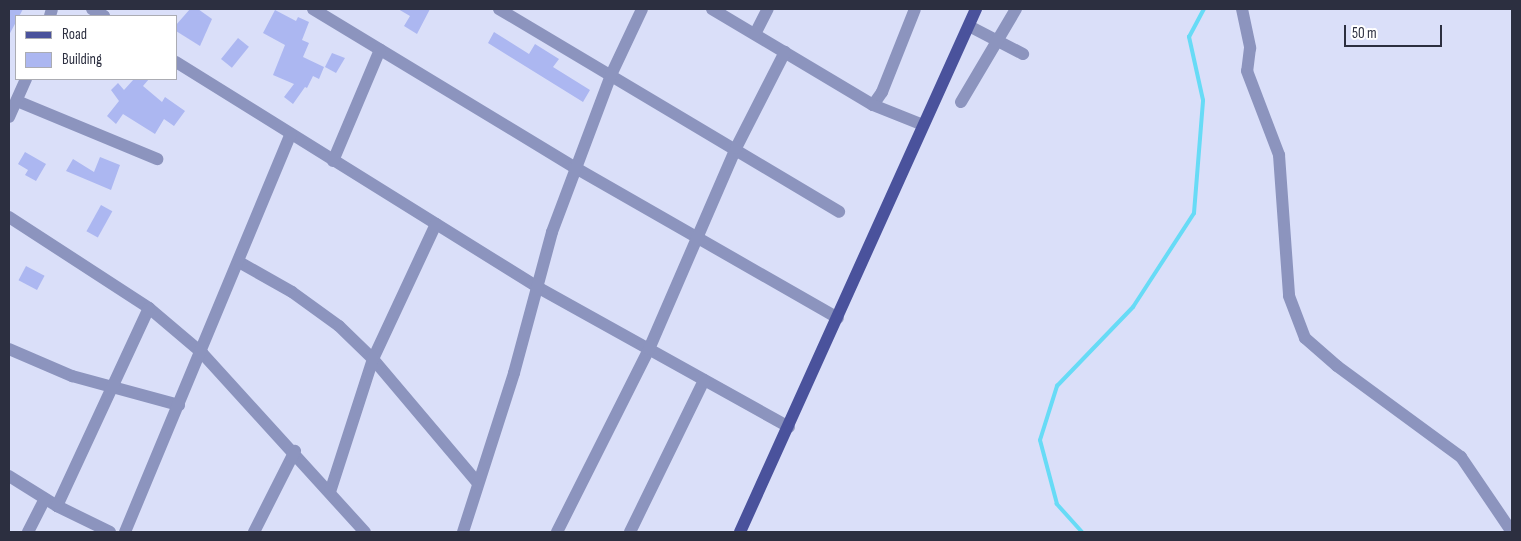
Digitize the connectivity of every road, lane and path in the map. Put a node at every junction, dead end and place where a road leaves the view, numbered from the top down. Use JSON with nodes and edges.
{"nodes":[{"id":1,"x":313,"y":9,"type":"edge"},
{"id":2,"x":499,"y":9,"type":"edge"},
{"id":3,"x":642,"y":9,"type":"edge"},
{"id":4,"x":712,"y":9,"type":"edge"},
{"id":5,"x":768,"y":9,"type":"edge"},
{"id":6,"x":915,"y":9,"type":"edge"},
{"id":7,"x":976,"y":9,"type":"edge"},
{"id":8,"x":1016,"y":9,"type":"edge"},
{"id":9,"x":1242,"y":9,"type":"edge"},
{"id":10,"x":969,"y":26,"type":"junction"},
{"id":11,"x":755,"y":34,"type":"junction"},
{"id":12,"x":998,"y":40,"type":"junction"},
{"id":13,"x":380,"y":50,"type":"junction"},
{"id":14,"x":785,"y":52,"type":"junction"},
{"id":15,"x":1023,"y":54,"type":"dead end"},
{"id":16,"x":178,"y":63,"type":"edge"},
{"id":17,"x":611,"y":74,"type":"junction"},
{"id":18,"x":26,"y":80,"type":"edge"},
{"id":19,"x":17,"y":101,"type":"junction"},
{"id":20,"x":961,"y":102,"type":"dead end"},
{"id":21,"x":873,"y":105,"type":"junction"},
{"id":22,"x":9,"y":117,"type":"edge"},
{"id":23,"x":923,"y":126,"type":"junction"},
{"id":24,"x":291,"y":134,"type":"junction"},
{"id":25,"x":736,"y":148,"type":"junction"},
{"id":26,"x":157,"y":159,"type":"dead end"},
{"id":27,"x":333,"y":161,"type":"junction"},
{"id":28,"x":574,"y":167,"type":"junction"},
{"id":29,"x":839,"y":212,"type":"dead end"},
{"id":30,"x":9,"y":216,"type":"edge"},
{"id":31,"x":436,"y":224,"type":"junction"},
{"id":32,"x":698,"y":239,"type":"junction"},
{"id":33,"x":239,"y":262,"type":"junction"},
{"id":34,"x":539,"y":288,"type":"junction"},
{"id":35,"x":149,"y":308,"type":"junction"},
{"id":36,"x":838,"y":318,"type":"junction"},
{"id":37,"x":9,"y":349,"type":"edge"},
{"id":38,"x":649,"y":349,"type":"junction"},
{"id":39,"x":202,"y":353,"type":"junction"},
{"id":40,"x":373,"y":359,"type":"junction"},
{"id":41,"x":704,"y":380,"type":"junction"},
{"id":42,"x":112,"y":387,"type":"junction"},
{"id":43,"x":179,"y":405,"type":"junction"},
{"id":44,"x":788,"y":427,"type":"junction"},
{"id":45,"x":295,"y":452,"type":"junction"},
{"id":46,"x":9,"y":476,"type":"edge"},
{"id":47,"x":477,"y":482,"type":"junction"},
{"id":48,"x":330,"y":492,"type":"junction"},
{"id":49,"x":45,"y":499,"type":"junction"},
{"id":50,"x":57,"y":506,"type":"junction"},
{"id":51,"x":28,"y":532,"type":"edge"},
{"id":52,"x":110,"y":532,"type":"edge"},
{"id":53,"x":125,"y":532,"type":"edge"},
{"id":54,"x":254,"y":532,"type":"edge"},
{"id":55,"x":365,"y":532,"type":"edge"},
{"id":56,"x":463,"y":532,"type":"edge"},
{"id":57,"x":556,"y":532,"type":"edge"},
{"id":58,"x":630,"y":532,"type":"edge"},
{"id":59,"x":740,"y":532,"type":"edge"},
{"id":60,"x":1512,"y":532,"type":"edge"}],
"edges":[{"from":1,"to":13,"type":"street"},
{"from":2,"to":17,"type":"street"},
{"from":3,"to":17,"type":"street"},
{"from":4,"to":11,"type":"street"},
{"from":5,"to":11,"type":"street"},
{"from":6,"to":21,"type":"street"},
{"from":7,"to":10,"type":"main road"},
{"from":8,"to":12,"type":"street"},
{"from":9,"to":60,"type":"street"},
{"from":10,"to":12,"type":"street"},
{"from":10,"to":23,"type":"main road"},
{"from":11,"to":14,"type":"street"},
{"from":12,"to":15,"type":"street"},
{"from":12,"to":20,"type":"street"},
{"from":13,"to":27,"type":"street"},
{"from":13,"to":28,"type":"street"},
{"from":14,"to":21,"type":"street"},
{"from":14,"to":25,"type":"street"},
{"from":16,"to":24,"type":"street"},
{"from":17,"to":25,"type":"street"},
{"from":17,"to":28,"type":"street"},
{"from":18,"to":19,"type":"street"},
{"from":19,"to":22,"type":"street"},
{"from":19,"to":26,"type":"street"},
{"from":21,"to":23,"type":"street"},
{"from":23,"to":36,"type":"main road"},
{"from":24,"to":27,"type":"street"},
{"from":24,"to":33,"type":"street"},
{"from":25,"to":29,"type":"street"},
{"from":25,"to":32,"type":"street"},
{"from":27,"to":31,"type":"street"},
{"from":28,"to":32,"type":"street"},
{"from":28,"to":34,"type":"street"},
{"from":30,"to":35,"type":"street"},
{"from":31,"to":34,"type":"street"},
{"from":31,"to":40,"type":"street"},
{"from":32,"to":36,"type":"street"},
{"from":32,"to":38,"type":"street"},
{"from":33,"to":39,"type":"street"},
{"from":33,"to":40,"type":"street"},
{"from":34,"to":38,"type":"street"},
{"from":34,"to":47,"type":"street"},
{"from":35,"to":39,"type":"street"},
{"from":35,"to":42,"type":"street"},
{"from":36,"to":44,"type":"main road"},
{"from":37,"to":42,"type":"street"},
{"from":38,"to":41,"type":"street"},
{"from":38,"to":57,"type":"street"},
{"from":39,"to":43,"type":"street"},
{"from":39,"to":45,"type":"street"},
{"from":40,"to":47,"type":"street"},
{"from":40,"to":48,"type":"street"},
{"from":41,"to":44,"type":"street"},
{"from":41,"to":58,"type":"street"},
{"from":42,"to":43,"type":"street"},
{"from":42,"to":50,"type":"street"},
{"from":43,"to":53,"type":"street"},
{"from":44,"to":59,"type":"main road"},
{"from":45,"to":48,"type":"street"},
{"from":45,"to":54,"type":"street"},
{"from":46,"to":49,"type":"street"},
{"from":47,"to":56,"type":"street"},
{"from":48,"to":55,"type":"street"},
{"from":49,"to":50,"type":"street"},
{"from":49,"to":51,"type":"street"},
{"from":50,"to":52,"type":"street"}]}
